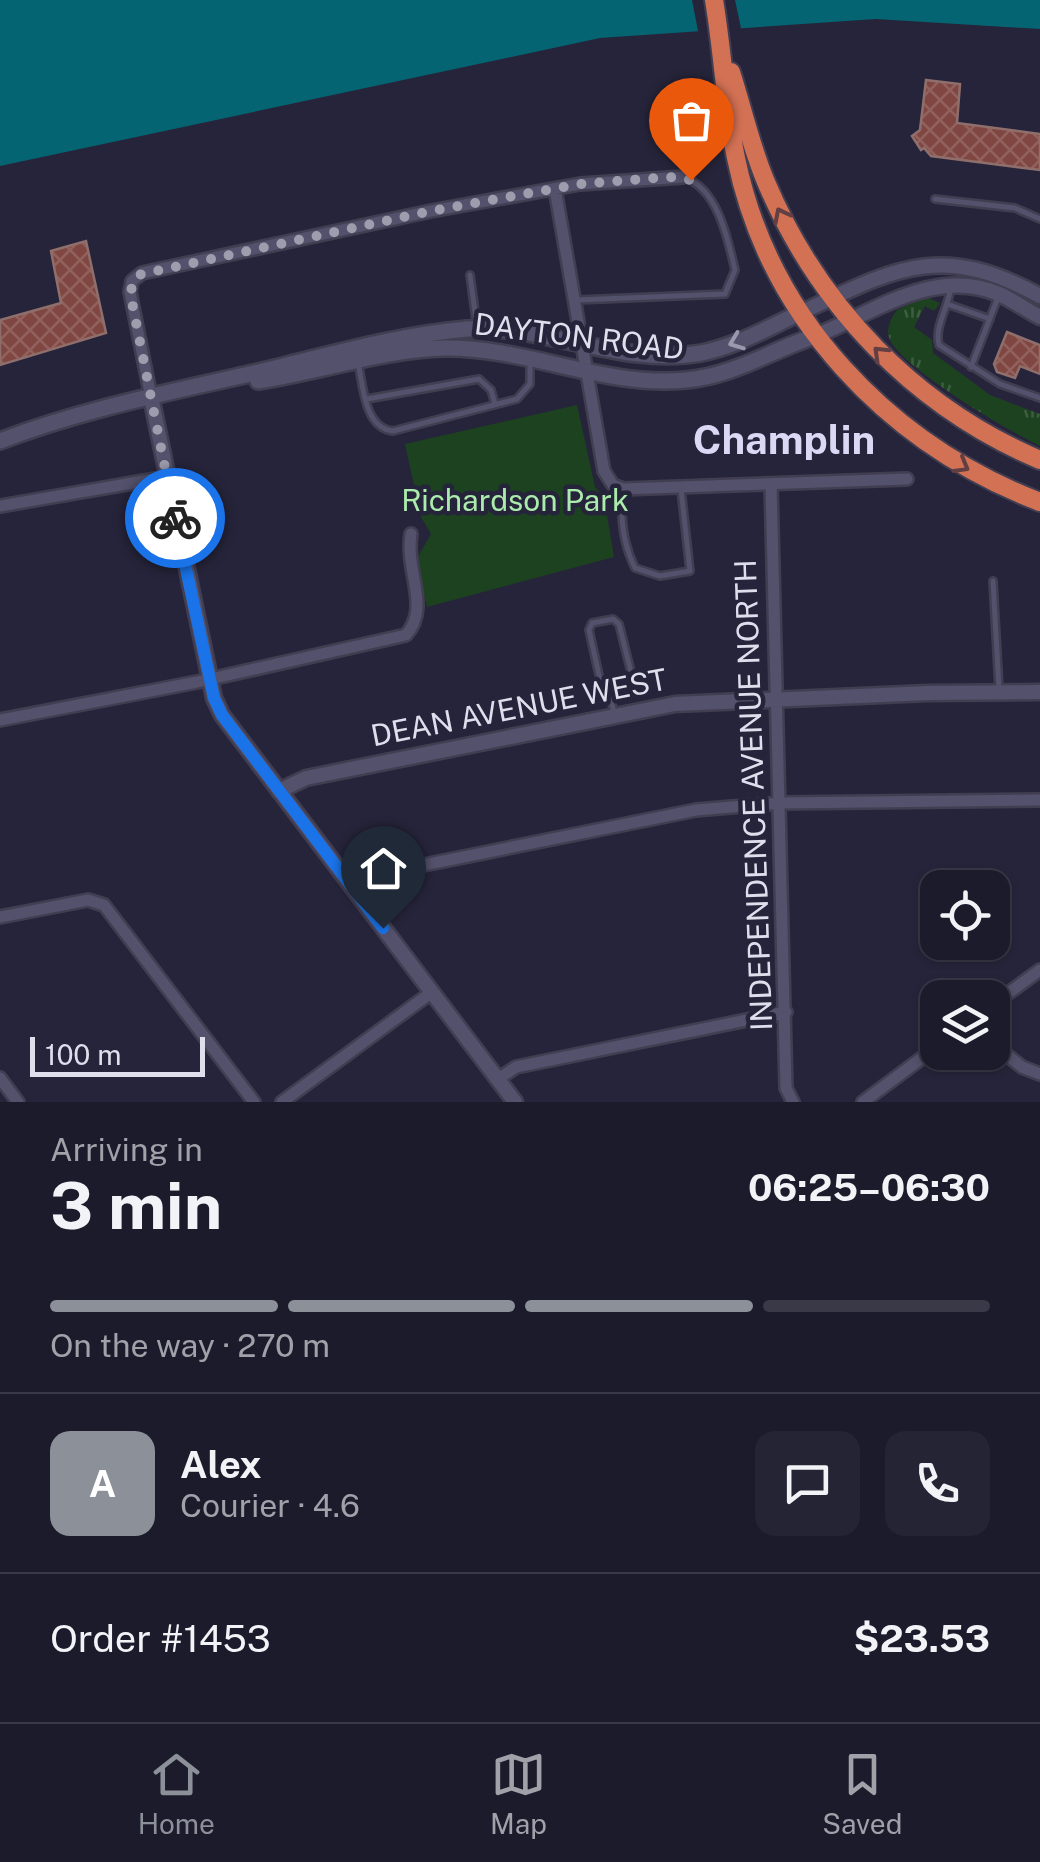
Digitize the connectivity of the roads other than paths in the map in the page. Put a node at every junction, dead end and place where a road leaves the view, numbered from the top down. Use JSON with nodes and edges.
{"nodes":[{"id":1,"x":714,"y":0,"type":"edge"},
{"id":2,"x":722,"y":48,"type":"junction"},
{"id":3,"x":683,"y":178,"type":"joint"},
{"id":4,"x":555,"y":189,"type":"junction"},
{"id":5,"x":935,"y":199,"type":"dead end"},
{"id":6,"x":1040,"y":220,"type":"edge"},
{"id":7,"x":470,"y":276,"type":"dead end"},
{"id":8,"x":1006,"y":278,"type":"junction"},
{"id":9,"x":951,"y":285,"type":"junction"},
{"id":10,"x":1000,"y":294,"type":"junction"},
{"id":11,"x":1040,"y":296,"type":"edge"},
{"id":12,"x":831,"y":298,"type":"junction"},
{"id":13,"x":574,"y":300,"type":"junction"},
{"id":14,"x":949,"y":305,"type":"junction"},
{"id":15,"x":800,"y":313,"type":"junction"},
{"id":16,"x":1040,"y":317,"type":"edge"},
{"id":17,"x":990,"y":319,"type":"junction"},
{"id":18,"x":850,"y":322,"type":"junction"},
{"id":19,"x":478,"y":329,"type":"junction"},
{"id":20,"x":816,"y":336,"type":"junction"},
{"id":21,"x":582,"y":344,"type":"junction"},
{"id":22,"x":356,"y":356,"type":"junction"},
{"id":23,"x":530,"y":359,"type":"junction"},
{"id":24,"x":971,"y":367,"type":"junction"},
{"id":25,"x":587,"y":370,"type":"junction"},
{"id":26,"x":151,"y":397,"type":"junction"},
{"id":27,"x":1040,"y":398,"type":"edge"},
{"id":28,"x":367,"y":399,"type":"junction"},
{"id":29,"x":495,"y":404,"type":"junction"},
{"id":30,"x":0,"y":442,"type":"edge"},
{"id":31,"x":1040,"y":460,"type":"edge"},
{"id":32,"x":166,"y":477,"type":"junction"},
{"id":33,"x":907,"y":479,"type":"dead end"},
{"id":34,"x":770,"y":485,"type":"junction"},
{"id":35,"x":623,"y":489,"type":"junction"},
{"id":36,"x":680,"y":489,"type":"junction"},
{"id":37,"x":1040,"y":502,"type":"edge"},
{"id":38,"x":0,"y":506,"type":"edge"},
{"id":39,"x":411,"y":534,"type":"dead end"},
{"id":40,"x":993,"y":581,"type":"dead end"},
{"id":41,"x":209,"y":677,"type":"junction"},
{"id":42,"x":608,"y":689,"type":"junction"},
{"id":43,"x":999,"y":692,"type":"junction"},
{"id":44,"x":1040,"y":692,"type":"edge"},
{"id":45,"x":774,"y":698,"type":"junction"},
{"id":46,"x":614,"y":715,"type":"junction"},
{"id":47,"x":0,"y":720,"type":"edge"},
{"id":48,"x":278,"y":791,"type":"junction"},
{"id":49,"x":1040,"y":800,"type":"edge"},
{"id":50,"x":780,"y":803,"type":"junction"},
{"id":51,"x":353,"y":889,"type":"junction"},
{"id":52,"x":0,"y":917,"type":"edge"},
{"id":53,"x":1040,"y":970,"type":"edge"},
{"id":54,"x":432,"y":992,"type":"junction"},
{"id":55,"x":1010,"y":992,"type":"edge"},
{"id":56,"x":786,"y":1012,"type":"junction"},
{"id":57,"x":1010,"y":1057,"type":"edge"},
{"id":58,"x":920,"y":1059,"type":"edge"},
{"id":59,"x":1040,"y":1074,"type":"edge"},
{"id":60,"x":0,"y":1078,"type":"edge"},
{"id":61,"x":498,"y":1079,"type":"junction"},
{"id":62,"x":18,"y":1102,"type":"edge"},
{"id":63,"x":254,"y":1102,"type":"edge"},
{"id":64,"x":282,"y":1102,"type":"edge"},
{"id":65,"x":515,"y":1102,"type":"edge"},
{"id":66,"x":793,"y":1102,"type":"edge"},
{"id":67,"x":863,"y":1102,"type":"edge"}],
"edges":[{"from":1,"to":2,"type":"highway"},
{"from":12,"to":2,"type":"highway","one_way":true},
{"from":2,"to":15,"type":"highway"},
{"from":3,"to":4,"type":"street"},
{"from":3,"to":13,"type":"lane"},
{"from":4,"to":13,"type":"street"},
{"from":4,"to":26,"type":"street"},
{"from":5,"to":6,"type":"lane"},
{"from":7,"to":19,"type":"lane"},
{"from":8,"to":10,"type":"lane"},
{"from":8,"to":11,"type":"street"},
{"from":8,"to":12,"type":"street"},
{"from":9,"to":10,"type":"street"},
{"from":9,"to":14,"type":"lane"},
{"from":9,"to":18,"type":"street"},
{"from":10,"to":16,"type":"street"},
{"from":10,"to":17,"type":"lane"},
{"from":12,"to":15,"type":"street"},
{"from":12,"to":18,"type":"highway"},
{"from":13,"to":21,"type":"street"},
{"from":14,"to":17,"type":"lane"},
{"from":14,"to":24,"type":"lane"},
{"from":15,"to":20,"type":"highway"},
{"from":15,"to":21,"type":"main road","name":"DAYTON ROAD","one_way":true},
{"from":17,"to":24,"type":"lane"},
{"from":18,"to":20,"type":"street"},
{"from":31,"to":18,"type":"highway","one_way":true},
{"from":19,"to":21,"type":"main road","name":"DAYTON ROAD"},
{"from":19,"to":22,"type":"main road","name":"DAYTON ROAD"},
{"from":20,"to":25,"type":"main road","name":"DAYTON ROAD"},
{"from":20,"to":37,"type":"highway","one_way":true},
{"from":21,"to":25,"type":"street"},
{"from":22,"to":23,"type":"main road","name":"DAYTON ROAD"},
{"from":22,"to":26,"type":"main road","name":"DAYTON ROAD"},
{"from":22,"to":28,"type":"lane"},
{"from":23,"to":25,"type":"main road","name":"DAYTON ROAD"},
{"from":23,"to":29,"type":"lane"},
{"from":24,"to":27,"type":"lane"},
{"from":25,"to":35,"type":"street"},
{"from":26,"to":30,"type":"main road","name":"DAYTON ROAD"},
{"from":26,"to":32,"type":"street"},
{"from":28,"to":29,"type":"lane"},
{"from":28,"to":29,"type":"lane"},
{"from":32,"to":38,"type":"street"},
{"from":32,"to":41,"type":"street"},
{"from":33,"to":34,"type":"street"},
{"from":34,"to":36,"type":"street"},
{"from":34,"to":45,"type":"street","name":"INDEPENDENCE AVENUE NORTH"},
{"from":35,"to":36,"type":"street"},
{"from":35,"to":36,"type":"lane"},
{"from":39,"to":41,"type":"street"},
{"from":40,"to":43,"type":"lane"},
{"from":41,"to":47,"type":"street"},
{"from":41,"to":48,"type":"street"},
{"from":42,"to":42,"type":"lane"},
{"from":42,"to":46,"type":"lane"},
{"from":43,"to":44,"type":"street","name":"DEAN AVENUE WEST"},
{"from":43,"to":45,"type":"street","name":"DEAN AVENUE WEST"},
{"from":45,"to":46,"type":"street","name":"DEAN AVENUE WEST"},
{"from":45,"to":50,"type":"street","name":"INDEPENDENCE AVENUE NORTH"},
{"from":46,"to":48,"type":"street","name":"DEAN AVENUE WEST"},
{"from":48,"to":51,"type":"street"},
{"from":49,"to":50,"type":"street"},
{"from":50,"to":51,"type":"street"},
{"from":50,"to":56,"type":"street","name":"INDEPENDENCE AVENUE NORTH"},
{"from":51,"to":54,"type":"street"},
{"from":52,"to":63,"type":"street"},
{"from":53,"to":55,"type":"street"},
{"from":54,"to":61,"type":"street"},
{"from":54,"to":64,"type":"street"},
{"from":56,"to":61,"type":"street"},
{"from":56,"to":66,"type":"street","name":"INDEPENDENCE AVENUE NORTH"},
{"from":57,"to":59,"type":"street"},
{"from":58,"to":67,"type":"street"},
{"from":60,"to":62,"type":"street"},
{"from":61,"to":65,"type":"street"}]}
